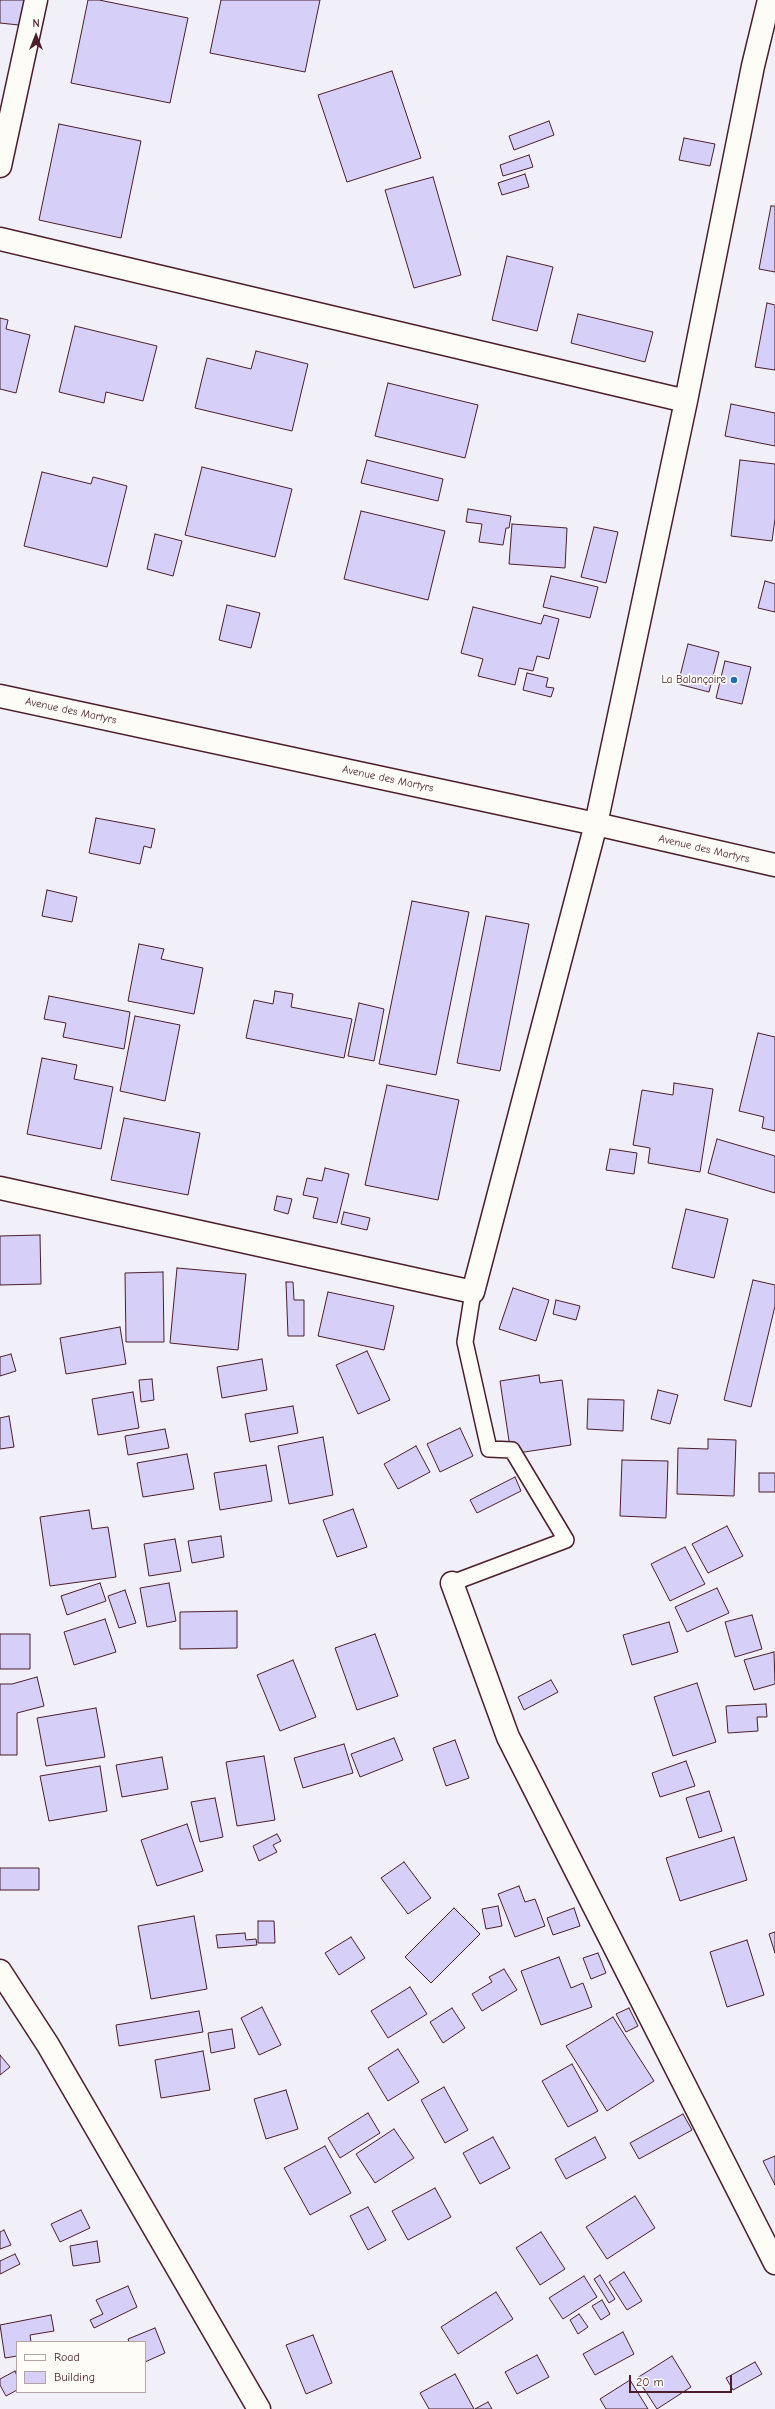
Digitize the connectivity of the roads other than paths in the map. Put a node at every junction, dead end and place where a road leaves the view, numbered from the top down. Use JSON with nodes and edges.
{"nodes":[{"id":1,"x":36,"y":0,"type":"edge"},
{"id":2,"x":769,"y":0,"type":"edge"},
{"id":3,"x":0,"y":166,"type":"edge"},
{"id":4,"x":0,"y":239,"type":"edge"},
{"id":5,"x":686,"y":401,"type":"junction"},
{"id":6,"x":0,"y":696,"type":"edge"},
{"id":7,"x":596,"y":824,"type":"junction"},
{"id":8,"x":775,"y":865,"type":"edge"},
{"id":9,"x":0,"y":1188,"type":"edge"},
{"id":10,"x":473,"y":1292,"type":"junction"},
{"id":11,"x":452,"y":1583,"type":"joint"},
{"id":12,"x":0,"y":1971,"type":"edge"},
{"id":13,"x":775,"y":2263,"type":"edge"},
{"id":14,"x":259,"y":2409,"type":"edge"}],
"edges":[{"from":1,"to":3,"type":"street"},
{"from":2,"to":5,"type":"street"},
{"from":4,"to":5,"type":"street"},
{"from":5,"to":7,"type":"street"},
{"from":6,"to":7,"type":"street","name":"Avenue des Martyrs"},
{"from":7,"to":8,"type":"street","name":"Avenue des Martyrs"},
{"from":7,"to":10,"type":"street"},
{"from":9,"to":10,"type":"street"},
{"from":10,"to":11,"type":"lane"},
{"from":11,"to":13,"type":"street"},
{"from":12,"to":14,"type":"street"}]}
